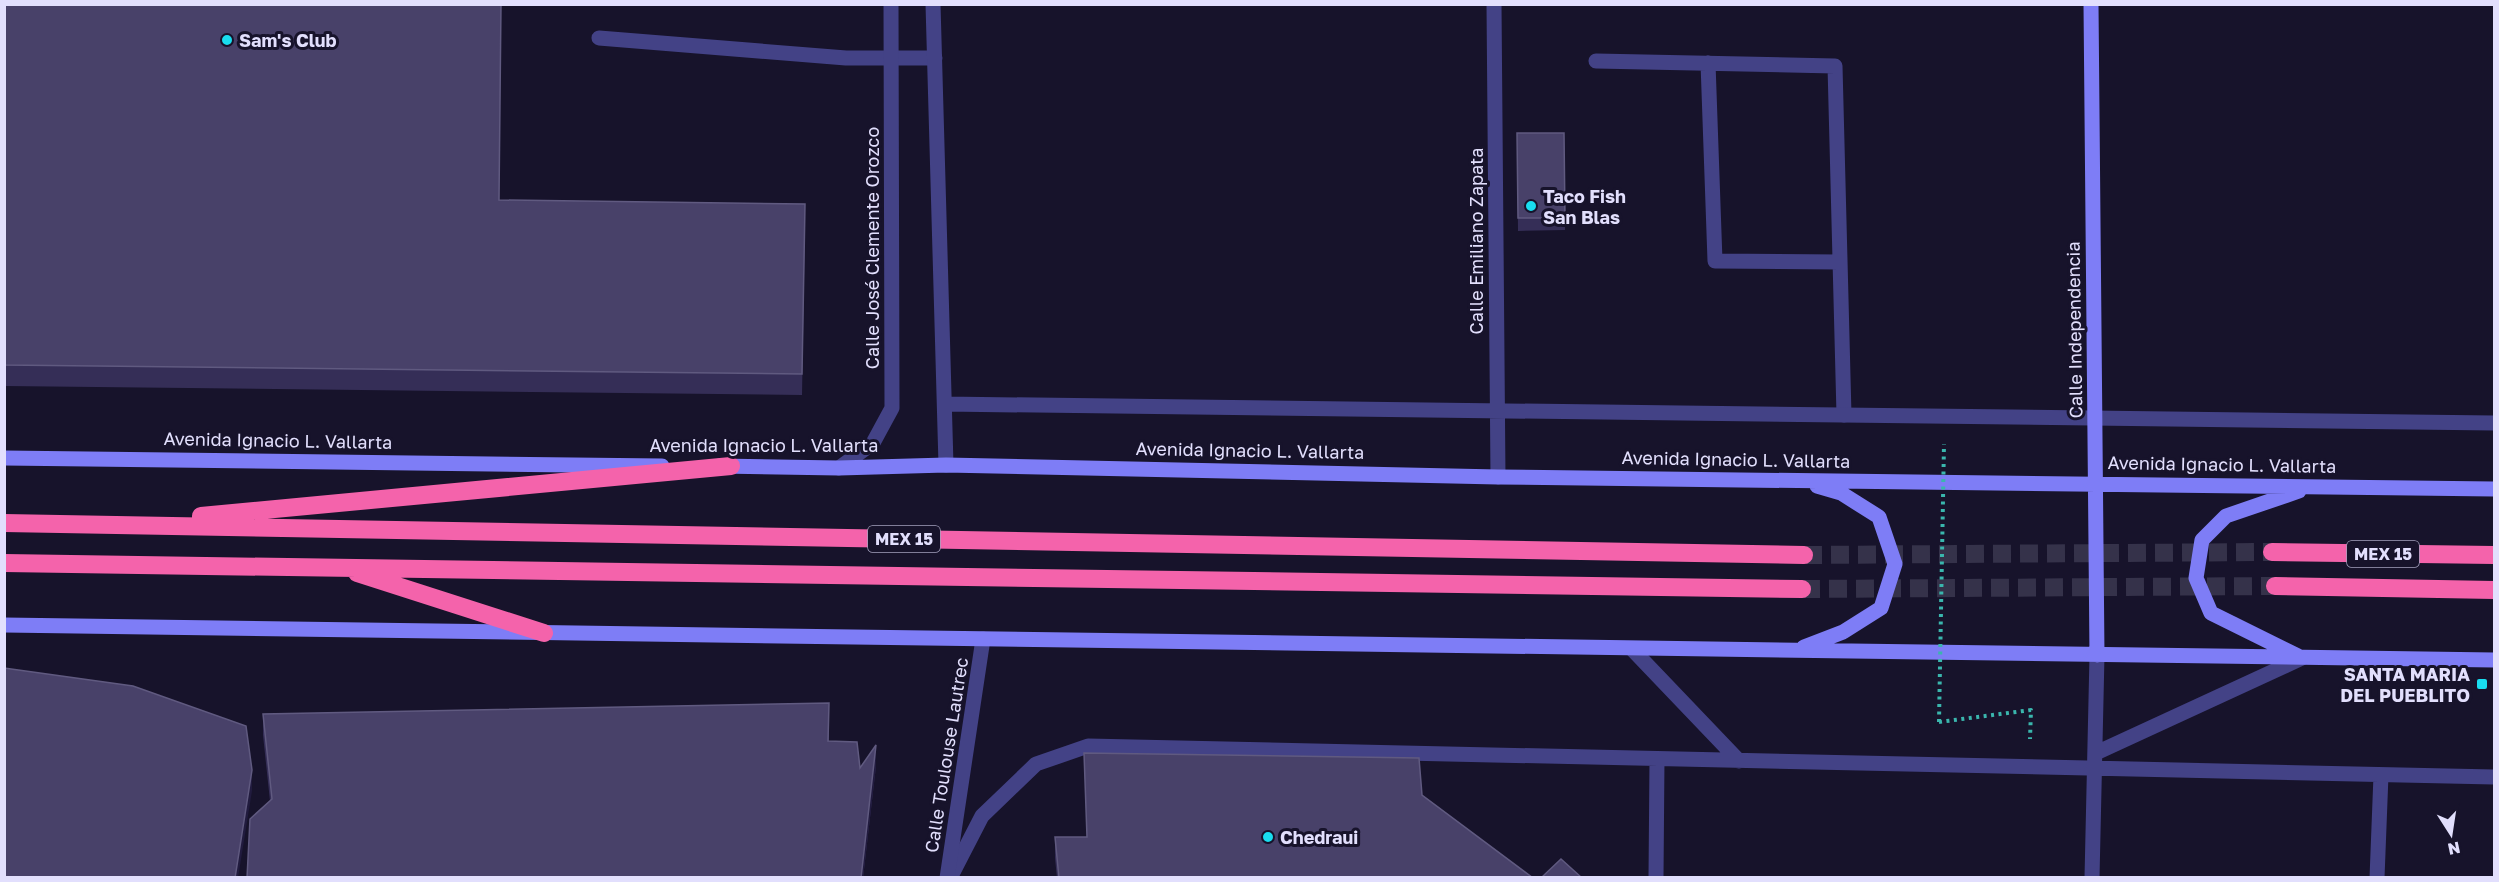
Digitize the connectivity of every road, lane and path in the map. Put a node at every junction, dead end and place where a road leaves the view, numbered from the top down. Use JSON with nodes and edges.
{"nodes":[{"id":1,"x":891,"y":4,"type":"edge"},
{"id":2,"x":933,"y":4,"type":"edge"},
{"id":3,"x":1494,"y":4,"type":"edge"},
{"id":4,"x":2091,"y":4,"type":"edge"},
{"id":5,"x":599,"y":38,"type":"dead end"},
{"id":6,"x":891,"y":56,"type":"junction"},
{"id":7,"x":935,"y":57,"type":"junction"},
{"id":8,"x":1596,"y":62,"type":"dead end"},
{"id":9,"x":1708,"y":63,"type":"junction"},
{"id":10,"x":1840,"y":262,"type":"junction"},
{"id":11,"x":945,"y":404,"type":"junction"},
{"id":12,"x":1497,"y":411,"type":"junction"},
{"id":13,"x":1844,"y":415,"type":"junction"},
{"id":14,"x":2095,"y":418,"type":"junction"},
{"id":15,"x":2494,"y":423,"type":"edge"},
{"id":16,"x":1944,"y":444,"type":"dead end"},
{"id":17,"x":4,"y":458,"type":"edge"},
{"id":18,"x":946,"y":465,"type":"junction"},
{"id":19,"x":731,"y":466,"type":"junction"},
{"id":20,"x":839,"y":468,"type":"junction"},
{"id":21,"x":1498,"y":477,"type":"junction"},
{"id":22,"x":1797,"y":480,"type":"junction"},
{"id":23,"x":2095,"y":484,"type":"junction"},
{"id":24,"x":2310,"y":487,"type":"junction"},
{"id":25,"x":2494,"y":489,"type":"edge"},
{"id":26,"x":4,"y":523,"type":"edge"},
{"id":27,"x":113,"y":525,"type":"junction"},
{"id":28,"x":2272,"y":552,"type":"tunnel mouth"},
{"id":29,"x":1804,"y":555,"type":"tunnel mouth"},
{"id":30,"x":2494,"y":555,"type":"edge"},
{"id":31,"x":4,"y":563,"type":"edge"},
{"id":32,"x":338,"y":567,"type":"junction"},
{"id":33,"x":2275,"y":586,"type":"tunnel mouth"},
{"id":34,"x":1802,"y":589,"type":"tunnel mouth"},
{"id":35,"x":2494,"y":590,"type":"edge"},
{"id":36,"x":4,"y":625,"type":"edge"},
{"id":37,"x":544,"y":633,"type":"junction"},
{"id":38,"x":983,"y":639,"type":"junction"},
{"id":39,"x":1632,"y":649,"type":"junction"},
{"id":40,"x":1796,"y":651,"type":"junction"},
{"id":41,"x":2097,"y":655,"type":"junction"},
{"id":42,"x":2302,"y":658,"type":"junction"},
{"id":43,"x":2494,"y":660,"type":"edge"},
{"id":44,"x":2096,"y":753,"type":"junction"},
{"id":45,"x":1657,"y":759,"type":"junction"},
{"id":46,"x":1739,"y":761,"type":"junction"},
{"id":47,"x":2029,"y":767,"type":"junction"},
{"id":48,"x":2095,"y":769,"type":"junction"},
{"id":49,"x":2381,"y":775,"type":"junction"},
{"id":50,"x":2494,"y":777,"type":"edge"},
{"id":51,"x":949,"y":878,"type":"edge"},
{"id":52,"x":1656,"y":878,"type":"edge"},
{"id":53,"x":2092,"y":878,"type":"edge"},
{"id":54,"x":2377,"y":878,"type":"edge"}],
"edges":[{"from":1,"to":6,"type":"street","name":"Calle José Clemente Orozco"},
{"from":2,"to":7,"type":"street"},
{"from":3,"to":12,"type":"street","name":"Calle Emiliano Zapata"},
{"from":4,"to":14,"type":"street","name":"Calle Independencia"},
{"from":5,"to":6,"type":"street"},
{"from":6,"to":7,"type":"street"},
{"from":6,"to":20,"type":"street","name":"Calle José Clemente Orozco"},
{"from":7,"to":11,"type":"street"},
{"from":8,"to":9,"type":"street"},
{"from":9,"to":10,"type":"street"},
{"from":9,"to":10,"type":"street"},
{"from":10,"to":13,"type":"street"},
{"from":11,"to":12,"type":"street"},
{"from":11,"to":18,"type":"street"},
{"from":12,"to":13,"type":"street"},
{"from":12,"to":21,"type":"street","name":"Calle Emiliano Zapata"},
{"from":13,"to":14,"type":"street"},
{"from":14,"to":15,"type":"street"},
{"from":14,"to":23,"type":"street","name":"Calle Independencia"},
{"from":16,"to":47,"type":"path","bridge":true},
{"from":17,"to":19,"type":"street","name":"Avenida Ignacio L. Vallarta"},
{"from":18,"to":20,"type":"street","name":"Avenida Ignacio L. Vallarta"},
{"from":18,"to":21,"type":"street","name":"Avenida Ignacio L. Vallarta"},
{"from":19,"to":20,"type":"street","name":"Avenida Ignacio L. Vallarta"},
{"from":19,"to":27,"type":"highway"},
{"from":21,"to":22,"type":"street","name":"Avenida Ignacio L. Vallarta"},
{"from":22,"to":23,"type":"street","name":"Avenida Ignacio L. Vallarta"},
{"from":22,"to":40,"type":"street"},
{"from":23,"to":24,"type":"street","name":"Avenida Ignacio L. Vallarta"},
{"from":23,"to":41,"type":"street","name":"Calle Independencia"},
{"from":24,"to":25,"type":"street","name":"Avenida Ignacio L. Vallarta"},
{"from":24,"to":42,"type":"street"},
{"from":26,"to":27,"type":"highway","number":"MEX 15"},
{"from":27,"to":29,"type":"highway","number":"MEX 15"},
{"from":28,"to":30,"type":"highway","number":"MEX 15"},
{"from":31,"to":32,"type":"highway","number":"MEX 15"},
{"from":32,"to":34,"type":"highway","number":"MEX 15"},
{"from":32,"to":37,"type":"highway"},
{"from":33,"to":35,"type":"highway","number":"MEX 15"},
{"from":36,"to":37,"type":"street"},
{"from":37,"to":38,"type":"street"},
{"from":38,"to":39,"type":"street"},
{"from":38,"to":51,"type":"street","name":"Calle Toulouse Lautrec"},
{"from":39,"to":40,"type":"street"},
{"from":39,"to":46,"type":"street"},
{"from":40,"to":41,"type":"street"},
{"from":41,"to":42,"type":"street"},
{"from":41,"to":44,"type":"street"},
{"from":42,"to":43,"type":"street"},
{"from":42,"to":44,"type":"street"},
{"from":44,"to":48,"type":"street"},
{"from":45,"to":46,"type":"street"},
{"from":45,"to":51,"type":"street"},
{"from":45,"to":52,"type":"street"},
{"from":46,"to":47,"type":"street"},
{"from":47,"to":48,"type":"street"},
{"from":48,"to":49,"type":"street"},
{"from":48,"to":53,"type":"street"},
{"from":49,"to":50,"type":"street"},
{"from":49,"to":54,"type":"street"}]}
